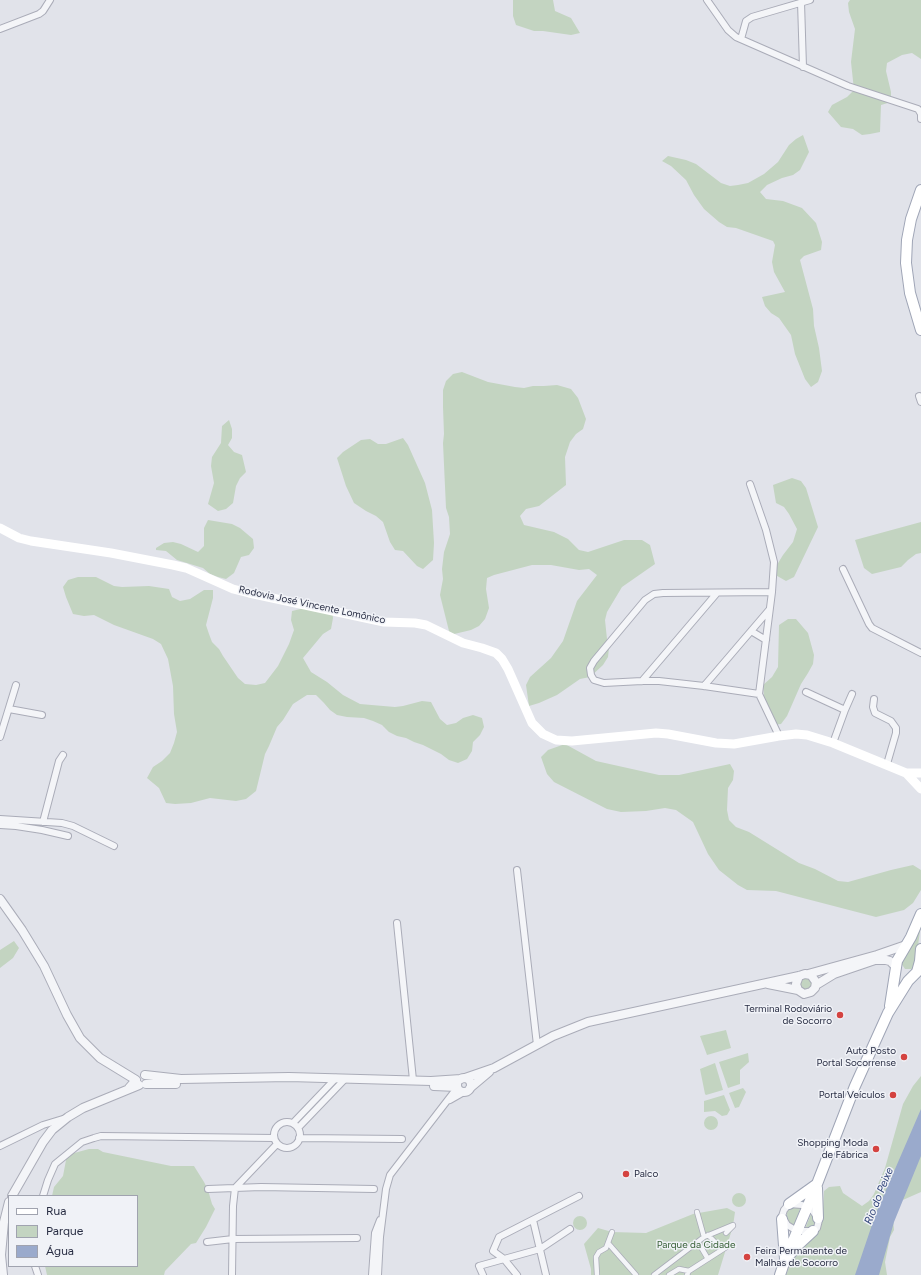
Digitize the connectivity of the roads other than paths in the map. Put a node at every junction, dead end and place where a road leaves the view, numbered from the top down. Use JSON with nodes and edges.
{"nodes":[{"id":1,"x":707,"y":0,"type":"edge"},
{"id":2,"x":810,"y":0,"type":"edge"},
{"id":3,"x":48,"y":1,"type":"edge"},
{"id":4,"x":801,"y":2,"type":"junction"},
{"id":5,"x":0,"y":28,"type":"edge"},
{"id":6,"x":740,"y":39,"type":"junction"},
{"id":7,"x":803,"y":67,"type":"junction"},
{"id":8,"x":921,"y":119,"type":"edge"},
{"id":9,"x":921,"y":190,"type":"edge"},
{"id":10,"x":921,"y":330,"type":"edge"},
{"id":11,"x":750,"y":484,"type":"dead end"},
{"id":12,"x":0,"y":528,"type":"edge"},
{"id":13,"x":843,"y":570,"type":"dead end"},
{"id":14,"x":772,"y":592,"type":"junction"},
{"id":15,"x":717,"y":593,"type":"junction"},
{"id":16,"x":769,"y":610,"type":"junction"},
{"id":17,"x":751,"y":631,"type":"junction"},
{"id":18,"x":766,"y":640,"type":"junction"},
{"id":19,"x":921,"y":653,"type":"edge"},
{"id":20,"x":642,"y":681,"type":"junction"},
{"id":21,"x":16,"y":685,"type":"dead end"},
{"id":22,"x":704,"y":686,"type":"junction"},
{"id":23,"x":806,"y":692,"type":"dead end"},
{"id":24,"x":759,"y":694,"type":"junction"},
{"id":25,"x":852,"y":694,"type":"dead end"},
{"id":26,"x":874,"y":698,"type":"dead end"},
{"id":27,"x":8,"y":709,"type":"junction"},
{"id":28,"x":845,"y":710,"type":"junction"},
{"id":29,"x":42,"y":715,"type":"dead end"},
{"id":30,"x":778,"y":736,"type":"junction"},
{"id":31,"x":0,"y":737,"type":"edge"},
{"id":32,"x":833,"y":743,"type":"junction"},
{"id":33,"x":63,"y":755,"type":"dead end"},
{"id":34,"x":887,"y":764,"type":"junction"},
{"id":35,"x":906,"y":773,"type":"junction"},
{"id":36,"x":921,"y":773,"type":"edge"},
{"id":37,"x":921,"y":789,"type":"edge"},
{"id":38,"x":0,"y":819,"type":"edge"},
{"id":39,"x":43,"y":822,"type":"junction"},
{"id":40,"x":0,"y":825,"type":"edge"},
{"id":41,"x":68,"y":836,"type":"dead end"},
{"id":42,"x":114,"y":846,"type":"dead end"},
{"id":43,"x":517,"y":870,"type":"dead end"},
{"id":44,"x":0,"y":899,"type":"edge"},
{"id":45,"x":921,"y":914,"type":"edge"},
{"id":46,"x":397,"y":923,"type":"dead end"},
{"id":47,"x":906,"y":945,"type":"junction"},
{"id":48,"x":921,"y":950,"type":"edge"},
{"id":49,"x":896,"y":967,"type":"junction"},
{"id":50,"x":917,"y":972,"type":"junction"},
{"id":51,"x":808,"y":974,"type":"junction"},
{"id":52,"x":799,"y":976,"type":"junction"},
{"id":53,"x":764,"y":984,"type":"junction"},
{"id":54,"x":816,"y":985,"type":"junction"},
{"id":55,"x":798,"y":990,"type":"junction"},
{"id":56,"x":888,"y":1013,"type":"junction"},
{"id":57,"x":537,"y":1045,"type":"junction"},
{"id":58,"x":494,"y":1068,"type":"junction"},
{"id":59,"x":463,"y":1078,"type":"junction"},
{"id":60,"x":141,"y":1080,"type":"junction"},
{"id":61,"x":413,"y":1080,"type":"junction"},
{"id":62,"x":338,"y":1081,"type":"junction"},
{"id":63,"x":462,"y":1088,"type":"junction"},
{"id":64,"x":307,"y":1113,"type":"junction"},
{"id":65,"x":68,"y":1117,"type":"junction"},
{"id":66,"x":296,"y":1126,"type":"junction"},
{"id":67,"x":299,"y":1138,"type":"junction"},
{"id":68,"x":402,"y":1139,"type":"dead end"},
{"id":69,"x":276,"y":1141,"type":"junction"},
{"id":70,"x":0,"y":1146,"type":"edge"},
{"id":71,"x":817,"y":1184,"type":"junction"},
{"id":72,"x":235,"y":1188,"type":"junction"},
{"id":73,"x":208,"y":1189,"type":"dead end"},
{"id":74,"x":374,"y":1189,"type":"dead end"},
{"id":75,"x":13,"y":1195,"type":"edge"},
{"id":76,"x":43,"y":1195,"type":"edge"},
{"id":77,"x":579,"y":1196,"type":"dead end"},
{"id":78,"x":789,"y":1204,"type":"junction"},
{"id":79,"x":8,"y":1206,"type":"edge"},
{"id":80,"x":807,"y":1207,"type":"junction"},
{"id":81,"x":696,"y":1212,"type":"dead end"},
{"id":82,"x":818,"y":1218,"type":"junction"},
{"id":83,"x":782,"y":1219,"type":"junction"},
{"id":84,"x":533,"y":1220,"type":"junction"},
{"id":85,"x":570,"y":1229,"type":"dead end"},
{"id":86,"x":797,"y":1231,"type":"junction"},
{"id":87,"x":814,"y":1231,"type":"junction"},
{"id":88,"x":612,"y":1232,"type":"dead end"},
{"id":89,"x":726,"y":1233,"type":"dead end"},
{"id":90,"x":706,"y":1236,"type":"junction"},
{"id":91,"x":357,"y":1238,"type":"dead end"},
{"id":92,"x":233,"y":1239,"type":"junction"},
{"id":93,"x":714,"y":1241,"type":"dead end"},
{"id":94,"x":206,"y":1242,"type":"dead end"},
{"id":95,"x":698,"y":1242,"type":"junction"},
{"id":96,"x":608,"y":1243,"type":"junction"},
{"id":97,"x":728,"y":1246,"type":"dead end"},
{"id":98,"x":540,"y":1249,"type":"junction"},
{"id":99,"x":1,"y":1256,"type":"edge"},
{"id":100,"x":504,"y":1259,"type":"junction"},
{"id":101,"x":708,"y":1259,"type":"junction"},
{"id":102,"x":785,"y":1260,"type":"junction"},
{"id":103,"x":376,"y":1270,"type":"edge"},
{"id":104,"x":688,"y":1273,"type":"edge"},
{"id":105,"x":3,"y":1275,"type":"edge"},
{"id":106,"x":232,"y":1275,"type":"edge"},
{"id":107,"x":372,"y":1275,"type":"edge"},
{"id":108,"x":483,"y":1275,"type":"edge"},
{"id":109,"x":517,"y":1275,"type":"edge"},
{"id":110,"x":546,"y":1275,"type":"edge"},
{"id":111,"x":597,"y":1275,"type":"edge"},
{"id":112,"x":636,"y":1275,"type":"edge"},
{"id":113,"x":654,"y":1275,"type":"edge"},
{"id":114,"x":669,"y":1275,"type":"edge"},
{"id":115,"x":780,"y":1275,"type":"edge"}],
"edges":[{"from":1,"to":6,"type":"street"},
{"from":2,"to":4,"type":"street"},
{"from":3,"to":5,"type":"street"},
{"from":4,"to":6,"type":"street"},
{"from":4,"to":7,"type":"street"},
{"from":6,"to":7,"type":"street"},
{"from":7,"to":8,"type":"street"},
{"from":9,"to":10,"type":"main road"},
{"from":11,"to":14,"type":"street"},
{"from":12,"to":30,"type":"main road","name":"Rodovia José Vincente Lomônico"},
{"from":13,"to":19,"type":"street"},
{"from":14,"to":15,"type":"street"},
{"from":14,"to":16,"type":"street"},
{"from":15,"to":20,"type":"street"},
{"from":15,"to":20,"type":"street"},
{"from":16,"to":17,"type":"street"},
{"from":16,"to":18,"type":"street"},
{"from":17,"to":18,"type":"street"},
{"from":17,"to":22,"type":"street"},
{"from":18,"to":24,"type":"street"},
{"from":20,"to":22,"type":"street"},
{"from":21,"to":27,"type":"street"},
{"from":22,"to":24,"type":"street"},
{"from":23,"to":28,"type":"street"},
{"from":24,"to":30,"type":"street"},
{"from":25,"to":28,"type":"street"},
{"from":26,"to":34,"type":"street"},
{"from":27,"to":29,"type":"street"},
{"from":27,"to":31,"type":"street"},
{"from":28,"to":32,"type":"street"},
{"from":30,"to":32,"type":"main road","name":"Rodovia José Vincente Lomônico"},
{"from":32,"to":34,"type":"main road","name":"Rodovia José Vincente Lomônico"},
{"from":33,"to":39,"type":"street"},
{"from":34,"to":35,"type":"main road","name":"Rodovia José Vincente Lomônico"},
{"from":35,"to":36,"type":"main road","name":"Rodovia José Vincente Lomônico"},
{"from":35,"to":37,"type":"main road","name":"Rodovia José Vincente Lomônico"},
{"from":38,"to":39,"type":"street"},
{"from":39,"to":42,"type":"street"},
{"from":40,"to":41,"type":"street"},
{"from":43,"to":57,"type":"street"},
{"from":44,"to":60,"type":"street"},
{"from":45,"to":47,"type":"main road"},
{"from":46,"to":61,"type":"street"},
{"from":47,"to":49,"type":"main road"},
{"from":47,"to":51,"type":"street"},
{"from":48,"to":50,"type":"main road"},
{"from":49,"to":50,"type":"main road"},
{"from":49,"to":54,"type":"street"},
{"from":49,"to":56,"type":"main road"},
{"from":50,"to":56,"type":"main road"},
{"from":51,"to":52,"type":"street"},
{"from":51,"to":54,"type":"street"},
{"from":52,"to":53,"type":"street"},
{"from":52,"to":55,"type":"street"},
{"from":53,"to":55,"type":"street"},
{"from":53,"to":57,"type":"street"},
{"from":54,"to":55,"type":"street"},
{"from":56,"to":71,"type":"main road"},
{"from":57,"to":58,"type":"street"},
{"from":58,"to":59,"type":"street"},
{"from":58,"to":63,"type":"street"},
{"from":59,"to":61,"type":"street"},
{"from":59,"to":63,"type":"street"},
{"from":59,"to":63,"type":"street"},
{"from":60,"to":62,"type":"street"},
{"from":60,"to":65,"type":"street"},
{"from":61,"to":62,"type":"street"},
{"from":62,"to":63,"type":"street"},
{"from":62,"to":64,"type":"street"},
{"from":62,"to":64,"type":"street"},
{"from":63,"to":103,"type":"street"},
{"from":64,"to":66,"type":"street"},
{"from":65,"to":70,"type":"street"},
{"from":65,"to":75,"type":"street"},
{"from":66,"to":67,"type":"street"},
{"from":66,"to":69,"type":"street"},
{"from":67,"to":68,"type":"street"},
{"from":67,"to":69,"type":"street"},
{"from":69,"to":72,"type":"street"},
{"from":69,"to":76,"type":"street"},
{"from":71,"to":78,"type":"main road"},
{"from":71,"to":80,"type":"main road"},
{"from":71,"to":82,"type":"main road"},
{"from":72,"to":73,"type":"street"},
{"from":72,"to":74,"type":"street"},
{"from":72,"to":92,"type":"street"},
{"from":77,"to":84,"type":"street"},
{"from":78,"to":80,"type":"street"},
{"from":78,"to":83,"type":"street"},
{"from":79,"to":99,"type":"street"},
{"from":80,"to":82,"type":"street"},
{"from":80,"to":86,"type":"main road"},
{"from":81,"to":90,"type":"street"},
{"from":82,"to":87,"type":"street"},
{"from":83,"to":86,"type":"street"},
{"from":83,"to":102,"type":"main road"},
{"from":84,"to":98,"type":"street"},
{"from":84,"to":100,"type":"street"},
{"from":85,"to":98,"type":"street"},
{"from":86,"to":87,"type":"street"},
{"from":86,"to":102,"type":"main road"},
{"from":87,"to":102,"type":"main road"},
{"from":88,"to":96,"type":"street"},
{"from":89,"to":90,"type":"street"},
{"from":90,"to":93,"type":"street"},
{"from":90,"to":95,"type":"street"},
{"from":91,"to":92,"type":"street"},
{"from":92,"to":94,"type":"street"},
{"from":92,"to":106,"type":"street"},
{"from":95,"to":101,"type":"street"},
{"from":95,"to":113,"type":"street"},
{"from":96,"to":111,"type":"street"},
{"from":96,"to":112,"type":"street"},
{"from":97,"to":101,"type":"street"},
{"from":98,"to":100,"type":"street"},
{"from":98,"to":110,"type":"street"},
{"from":99,"to":105,"type":"street"},
{"from":100,"to":108,"type":"street"},
{"from":100,"to":109,"type":"street"},
{"from":101,"to":104,"type":"street"},
{"from":102,"to":115,"type":"main road"},
{"from":103,"to":107,"type":"street"},
{"from":104,"to":114,"type":"street"}]}
